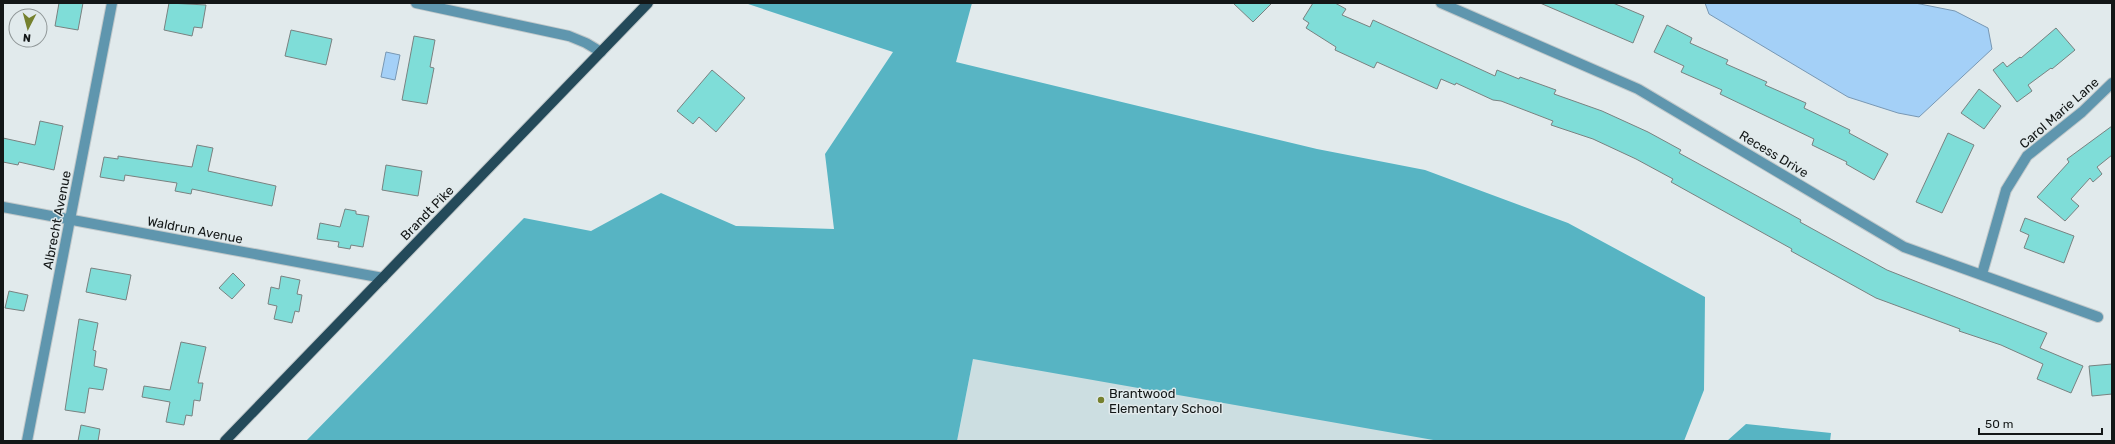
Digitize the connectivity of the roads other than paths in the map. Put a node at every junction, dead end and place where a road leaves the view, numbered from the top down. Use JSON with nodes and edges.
{"nodes":[{"id":1,"x":112,"y":3,"type":"edge"},
{"id":2,"x":421,"y":3,"type":"edge"},
{"id":3,"x":648,"y":3,"type":"edge"},
{"id":4,"x":1441,"y":3,"type":"edge"},
{"id":5,"x":601,"y":52,"type":"junction"},
{"id":6,"x":2112,"y":83,"type":"edge"},
{"id":7,"x":3,"y":207,"type":"edge"},
{"id":8,"x":70,"y":220,"type":"junction"},
{"id":9,"x":1982,"y":274,"type":"junction"},
{"id":10,"x":383,"y":278,"type":"junction"},
{"id":11,"x":2098,"y":317,"type":"dead end"},
{"id":12,"x":27,"y":441,"type":"edge"},
{"id":13,"x":225,"y":441,"type":"edge"}],
"edges":[{"from":1,"to":8,"type":"street","name":"Albrecht Avenue"},
{"from":2,"to":5,"type":"street"},
{"from":3,"to":5,"type":"main road","name":"Brandt Pike"},
{"from":4,"to":9,"type":"street","name":"Recess Drive"},
{"from":5,"to":10,"type":"main road","name":"Brandt Pike"},
{"from":6,"to":9,"type":"street","name":"Carol Marie Lane"},
{"from":7,"to":8,"type":"street","name":"Waldrun Avenue"},
{"from":8,"to":10,"type":"street","name":"Waldrun Avenue"},
{"from":8,"to":12,"type":"street","name":"Albrecht Avenue"},
{"from":9,"to":11,"type":"street","name":"Recess Drive"},
{"from":10,"to":13,"type":"main road","name":"Brandt Pike"}]}
